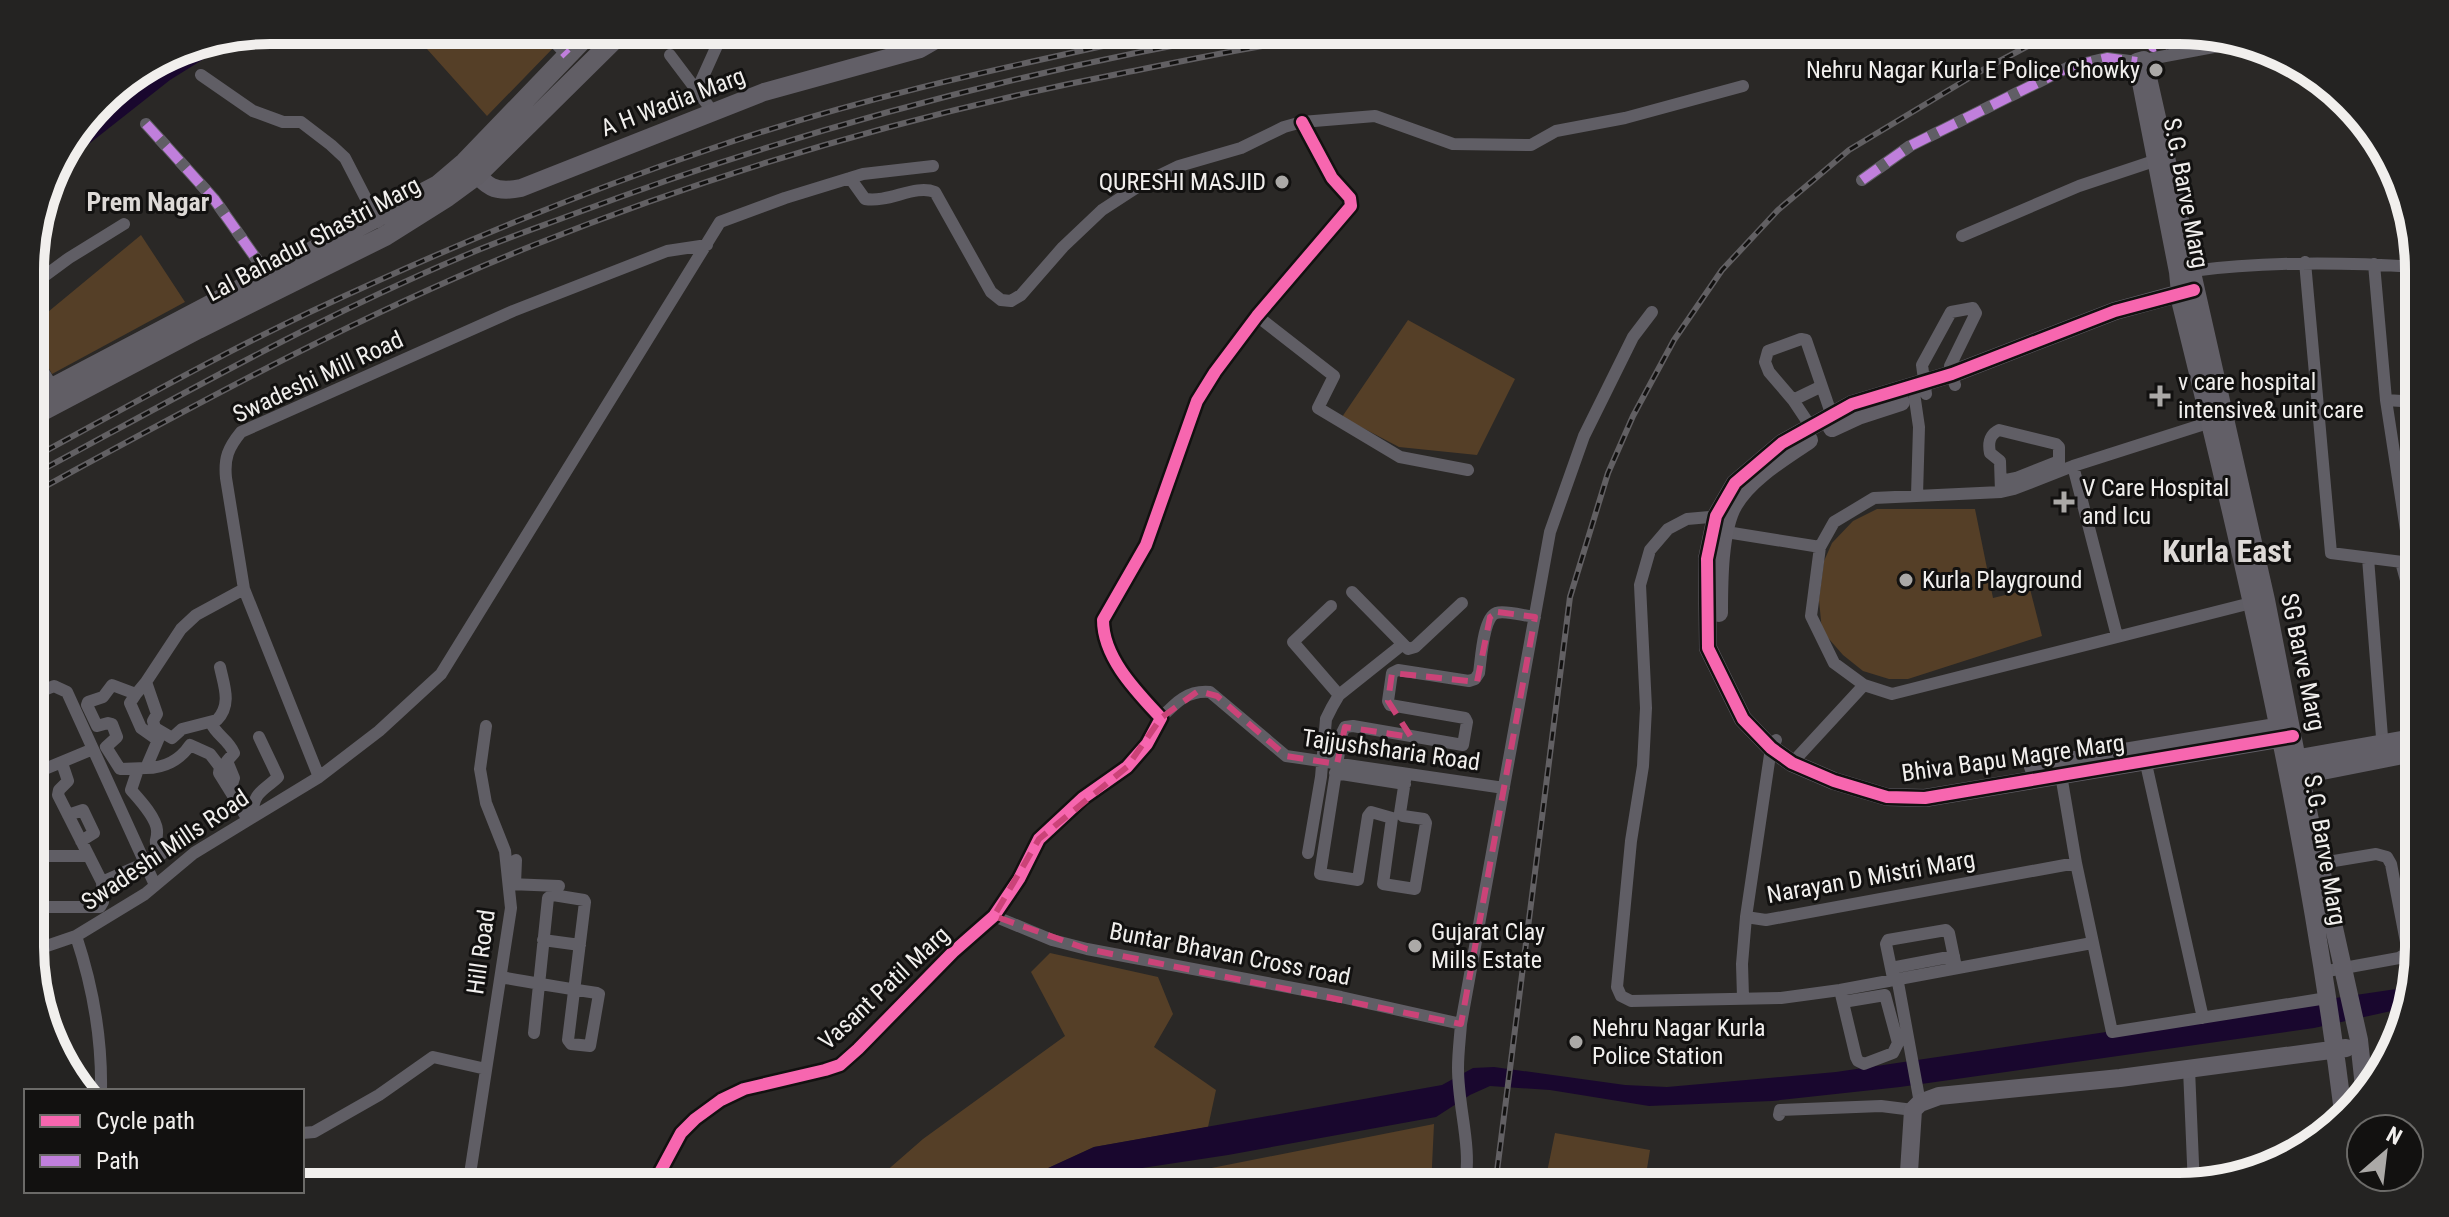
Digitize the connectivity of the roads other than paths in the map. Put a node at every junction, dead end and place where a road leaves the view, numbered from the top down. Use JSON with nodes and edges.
{"nodes":[{"id":1,"x":556,"y":44,"type":"edge"},
{"id":2,"x":578,"y":44,"type":"edge"},
{"id":3,"x":609,"y":44,"type":"edge"},
{"id":4,"x":718,"y":44,"type":"edge"},
{"id":5,"x":929,"y":44,"type":"edge"},
{"id":6,"x":2215,"y":47,"type":"edge"},
{"id":7,"x":567,"y":55,"type":"junction"},
{"id":8,"x":670,"y":55,"type":"dead end"},
{"id":9,"x":2140,"y":61,"type":"junction"},
{"id":10,"x":201,"y":75,"type":"dead end"},
{"id":11,"x":1743,"y":86,"type":"dead end"},
{"id":12,"x":697,"y":90,"type":"junction"},
{"id":13,"x":713,"y":112,"type":"junction"},
{"id":14,"x":1302,"y":122,"type":"junction"},
{"id":15,"x":146,"y":124,"type":"dead end"},
{"id":16,"x":2161,"y":158,"type":"junction"},
{"id":17,"x":933,"y":166,"type":"dead end"},
{"id":18,"x":471,"y":169,"type":"junction"},
{"id":19,"x":850,"y":178,"type":"junction"},
{"id":20,"x":1862,"y":180,"type":"dead end"},
{"id":21,"x":124,"y":224,"type":"dead end"},
{"id":22,"x":381,"y":227,"type":"junction"},
{"id":23,"x":1962,"y":236,"type":"dead end"},
{"id":24,"x":707,"y":245,"type":"junction"},
{"id":25,"x":2305,"y":262,"type":"junction"},
{"id":26,"x":2374,"y":264,"type":"junction"},
{"id":27,"x":2405,"y":266,"type":"edge"},
{"id":28,"x":267,"y":274,"type":"junction"},
{"id":29,"x":44,"y":276,"type":"edge"},
{"id":30,"x":2189,"y":292,"type":"junction"},
{"id":31,"x":1652,"y":312,"type":"dead end"},
{"id":32,"x":1257,"y":316,"type":"junction"},
{"id":33,"x":123,"y":360,"type":"junction"},
{"id":34,"x":44,"y":373,"type":"edge"},
{"id":35,"x":1954,"y":379,"type":"junction"},
{"id":36,"x":1820,"y":387,"type":"junction"},
{"id":37,"x":53,"y":388,"type":"junction"},
{"id":38,"x":1919,"y":390,"type":"junction"},
{"id":39,"x":44,"y":392,"type":"edge"},
{"id":40,"x":1793,"y":400,"type":"junction"},
{"id":41,"x":2386,"y":400,"type":"junction"},
{"id":42,"x":2405,"y":401,"type":"edge"},
{"id":43,"x":44,"y":409,"type":"edge"},
{"id":44,"x":1832,"y":416,"type":"junction"},
{"id":45,"x":2217,"y":421,"type":"junction"},
{"id":46,"x":1811,"y":427,"type":"junction"},
{"id":47,"x":2059,"y":466,"type":"junction"},
{"id":48,"x":2073,"y":466,"type":"junction"},
{"id":49,"x":1468,"y":470,"type":"dead end"},
{"id":50,"x":2001,"y":486,"type":"junction"},
{"id":51,"x":1917,"y":495,"type":"junction"},
{"id":52,"x":1721,"y":524,"type":"junction"},
{"id":53,"x":2405,"y":529,"type":"edge"},
{"id":54,"x":1820,"y":547,"type":"junction"},
{"id":55,"x":2368,"y":558,"type":"junction"},
{"id":56,"x":2405,"y":562,"type":"edge"},
{"id":57,"x":244,"y":589,"type":"junction"},
{"id":58,"x":1352,"y":592,"type":"dead end"},
{"id":59,"x":2259,"y":601,"type":"junction"},
{"id":60,"x":1462,"y":603,"type":"dead end"},
{"id":61,"x":1331,"y":606,"type":"dead end"},
{"id":62,"x":1535,"y":617,"type":"junction"},
{"id":63,"x":2117,"y":636,"type":"junction"},
{"id":64,"x":1403,"y":644,"type":"junction"},
{"id":65,"x":220,"y":667,"type":"dead end"},
{"id":66,"x":146,"y":682,"type":"junction"},
{"id":67,"x":1864,"y":685,"type":"junction"},
{"id":68,"x":44,"y":690,"type":"edge"},
{"id":69,"x":136,"y":694,"type":"junction"},
{"id":70,"x":1339,"y":695,"type":"junction"},
{"id":71,"x":1161,"y":718,"type":"junction"},
{"id":72,"x":211,"y":723,"type":"junction"},
{"id":73,"x":486,"y":726,"type":"dead end"},
{"id":74,"x":2286,"y":731,"type":"junction"},
{"id":75,"x":164,"y":737,"type":"junction"},
{"id":76,"x":259,"y":737,"type":"dead end"},
{"id":77,"x":2405,"y":742,"type":"edge"},
{"id":78,"x":1773,"y":744,"type":"junction"},
{"id":79,"x":190,"y":745,"type":"junction"},
{"id":80,"x":93,"y":749,"type":"junction"},
{"id":81,"x":2384,"y":751,"type":"junction"},
{"id":82,"x":2405,"y":752,"type":"edge"},
{"id":83,"x":2144,"y":755,"type":"junction"},
{"id":84,"x":1794,"y":759,"type":"junction"},
{"id":85,"x":1322,"y":762,"type":"junction"},
{"id":86,"x":62,"y":763,"type":"junction"},
{"id":87,"x":223,"y":765,"type":"junction"},
{"id":88,"x":1336,"y":768,"type":"junction"},
{"id":89,"x":2293,"y":768,"type":"junction"},
{"id":90,"x":142,"y":769,"type":"junction"},
{"id":91,"x":2060,"y":769,"type":"junction"},
{"id":92,"x":44,"y":770,"type":"edge"},
{"id":93,"x":319,"y":777,"type":"junction"},
{"id":94,"x":1406,"y":779,"type":"junction"},
{"id":95,"x":1504,"y":788,"type":"junction"},
{"id":96,"x":250,"y":816,"type":"junction"},
{"id":97,"x":1308,"y":853,"type":"dead end"},
{"id":98,"x":162,"y":854,"type":"dead end"},
{"id":99,"x":44,"y":856,"type":"edge"},
{"id":100,"x":89,"y":856,"type":"junction"},
{"id":101,"x":516,"y":860,"type":"dead end"},
{"id":102,"x":145,"y":863,"type":"junction"},
{"id":103,"x":2076,"y":863,"type":"junction"},
{"id":104,"x":2322,"y":863,"type":"junction"},
{"id":105,"x":102,"y":882,"type":"junction"},
{"id":106,"x":512,"y":884,"type":"junction"},
{"id":107,"x":155,"y":885,"type":"junction"},
{"id":108,"x":559,"y":886,"type":"dead end"},
{"id":109,"x":44,"y":907,"type":"edge"},
{"id":110,"x":994,"y":916,"type":"junction"},
{"id":111,"x":1746,"y":917,"type":"junction"},
{"id":112,"x":2333,"y":925,"type":"junction"},
{"id":113,"x":2315,"y":930,"type":"junction"},
{"id":114,"x":76,"y":936,"type":"junction"},
{"id":115,"x":2405,"y":937,"type":"edge"},
{"id":116,"x":543,"y":940,"type":"junction"},
{"id":117,"x":2092,"y":943,"type":"junction"},
{"id":118,"x":580,"y":945,"type":"junction"},
{"id":119,"x":44,"y":947,"type":"edge"},
{"id":120,"x":2405,"y":954,"type":"edge"},
{"id":121,"x":1955,"y":962,"type":"junction"},
{"id":122,"x":2344,"y":968,"type":"junction"},
{"id":123,"x":2322,"y":972,"type":"junction"},
{"id":124,"x":1893,"y":975,"type":"junction"},
{"id":125,"x":501,"y":977,"type":"junction"},
{"id":126,"x":538,"y":984,"type":"junction"},
{"id":127,"x":574,"y":989,"type":"junction"},
{"id":128,"x":1842,"y":996,"type":"junction"},
{"id":129,"x":1743,"y":997,"type":"junction"},
{"id":130,"x":2327,"y":1000,"type":"junction"},
{"id":131,"x":2203,"y":1018,"type":"junction"},
{"id":132,"x":1461,"y":1024,"type":"junction"},
{"id":133,"x":1899,"y":1024,"type":"junction"},
{"id":134,"x":2331,"y":1025,"type":"junction"},
{"id":135,"x":534,"y":1033,"type":"dead end"},
{"id":136,"x":2357,"y":1036,"type":"junction"},
{"id":137,"x":1903,"y":1042,"type":"junction"},
{"id":138,"x":2335,"y":1048,"type":"junction"},
{"id":139,"x":486,"y":1069,"type":"junction"},
{"id":140,"x":2189,"y":1069,"type":"junction"},
{"id":141,"x":2363,"y":1078,"type":"edge"},
{"id":142,"x":101,"y":1089,"type":"edge"},
{"id":143,"x":1918,"y":1103,"type":"junction"},
{"id":144,"x":2342,"y":1103,"type":"edge"},
{"id":145,"x":1779,"y":1115,"type":"dead end"},
{"id":146,"x":304,"y":1133,"type":"edge"},
{"id":147,"x":470,"y":1173,"type":"edge"},
{"id":148,"x":659,"y":1173,"type":"edge"},
{"id":149,"x":1467,"y":1173,"type":"edge"},
{"id":150,"x":1900,"y":1173,"type":"edge"},
{"id":151,"x":1910,"y":1173,"type":"edge"},
{"id":152,"x":2193,"y":1173,"type":"edge"}],
"edges":[{"from":1,"to":7,"type":"street"},
{"from":2,"to":7,"type":"main road","name":"Lal Bahadur Shastri Marg"},
{"from":3,"to":18,"type":"main road","name":"Lal Bahadur Shastri Marg"},
{"from":4,"to":12,"type":"street"},
{"from":5,"to":13,"type":"street","name":"A H Wadia Marg"},
{"from":6,"to":9,"type":"street"},
{"from":7,"to":18,"type":"main road","name":"Lal Bahadur Shastri Marg"},
{"from":8,"to":12,"type":"street"},
{"from":9,"to":16,"type":"street","name":"S.G. Barve Marg"},
{"from":9,"to":20,"type":"street"},
{"from":10,"to":22,"type":"street"},
{"from":11,"to":14,"type":"street"},
{"from":12,"to":13,"type":"street"},
{"from":13,"to":18,"type":"street","name":"A H Wadia Marg"},
{"from":14,"to":19,"type":"street"},
{"from":14,"to":32,"type":"street"},
{"from":15,"to":28,"type":"street"},
{"from":16,"to":23,"type":"street"},
{"from":16,"to":30,"type":"street","name":"S.G. Barve Marg"},
{"from":17,"to":19,"type":"street","name":"Swadeshi Mills Road"},
{"from":18,"to":22,"type":"main road","name":"Lal Bahadur Shastri Marg"},
{"from":19,"to":24,"type":"street","name":"Swadeshi Mills Road"},
{"from":21,"to":29,"type":"street"},
{"from":22,"to":28,"type":"main road","name":"Lal Bahadur Shastri Marg"},
{"from":22,"to":33,"type":"main road","name":"Lal Bahadur Shastri Marg"},
{"from":24,"to":57,"type":"street","name":"Swadeshi Mill Road"},
{"from":24,"to":93,"type":"street","name":"Swadeshi Mills Road"},
{"from":25,"to":26,"type":"street"},
{"from":25,"to":30,"type":"street"},
{"from":25,"to":55,"type":"street"},
{"from":26,"to":27,"type":"street"},
{"from":26,"to":41,"type":"street"},
{"from":28,"to":33,"type":"main road","name":"Lal Bahadur Shastri Marg"},
{"from":30,"to":35,"type":"street","name":"Bhiva Bapu Magre Marg"},
{"from":30,"to":45,"type":"street","name":"S.G. Barve Marg"},
{"from":31,"to":62,"type":"street"},
{"from":32,"to":49,"type":"street"},
{"from":32,"to":71,"type":"street"},
{"from":33,"to":37,"type":"main road","name":"Lal Bahadur Shastri Marg"},
{"from":33,"to":43,"type":"main road","name":"Lal Bahadur Shastri Marg"},
{"from":34,"to":37,"type":"street"},
{"from":35,"to":38,"type":"street","name":"Bhiva Bapu Magre Marg"},
{"from":35,"to":38,"type":"street"},
{"from":36,"to":40,"type":"street"},
{"from":36,"to":40,"type":"street"},
{"from":36,"to":44,"type":"street"},
{"from":37,"to":39,"type":"main road","name":"Lal Bahadur Shastri Marg"},
{"from":38,"to":44,"type":"street","name":"Bhiva Bapu Magre Marg"},
{"from":38,"to":51,"type":"street"},
{"from":38,"to":52,"type":"street"},
{"from":40,"to":46,"type":"street"},
{"from":41,"to":42,"type":"street"},
{"from":41,"to":53,"type":"street"},
{"from":44,"to":46,"type":"street","name":"Bhiva Bapu Magre Marg"},
{"from":45,"to":48,"type":"street"},
{"from":45,"to":59,"type":"street","name":"S.G. Barve Marg"},
{"from":46,"to":52,"type":"street","name":"Bhiva Bapu Magre Marg"},
{"from":47,"to":48,"type":"street"},
{"from":47,"to":50,"type":"street"},
{"from":47,"to":50,"type":"street"},
{"from":48,"to":63,"type":"street"},
{"from":50,"to":51,"type":"street"},
{"from":51,"to":54,"type":"street"},
{"from":52,"to":54,"type":"street"},
{"from":52,"to":78,"type":"street","name":"Bhiva Bapu Magre Marg"},
{"from":52,"to":129,"type":"street"},
{"from":54,"to":67,"type":"street"},
{"from":55,"to":56,"type":"street"},
{"from":55,"to":81,"type":"street"},
{"from":57,"to":66,"type":"street"},
{"from":57,"to":93,"type":"street","name":"Swadeshi Mill Road"},
{"from":58,"to":64,"type":"street"},
{"from":59,"to":63,"type":"street"},
{"from":59,"to":74,"type":"street","name":"S.G. Barve Marg"},
{"from":60,"to":64,"type":"street"},
{"from":61,"to":70,"type":"street"},
{"from":62,"to":88,"type":"street"},
{"from":62,"to":95,"type":"street"},
{"from":63,"to":67,"type":"street"},
{"from":64,"to":70,"type":"street"},
{"from":65,"to":72,"type":"street"},
{"from":66,"to":69,"type":"street"},
{"from":66,"to":75,"type":"street"},
{"from":67,"to":84,"type":"street"},
{"from":68,"to":80,"type":"street"},
{"from":69,"to":75,"type":"street"},
{"from":69,"to":90,"type":"street"},
{"from":70,"to":85,"type":"street"},
{"from":71,"to":85,"type":"street","name":"Tajjushsharia Road"},
{"from":71,"to":110,"type":"street","name":"Vasant Patil Marg"},
{"from":72,"to":75,"type":"street"},
{"from":72,"to":87,"type":"street"},
{"from":73,"to":106,"type":"street","name":"Hill Road"},
{"from":74,"to":83,"type":"street","name":"Bhiva Bapu Magre Marg"},
{"from":74,"to":89,"type":"street","name":"S.G. Barve Marg"},
{"from":75,"to":79,"type":"street"},
{"from":75,"to":90,"type":"street"},
{"from":76,"to":96,"type":"street"},
{"from":77,"to":81,"type":"street"},
{"from":78,"to":84,"type":"street","name":"Bhiva Bapu Magre Marg"},
{"from":78,"to":111,"type":"street","name":"Narayan D Mistri Marg"},
{"from":79,"to":87,"type":"street"},
{"from":79,"to":90,"type":"street"},
{"from":80,"to":86,"type":"street"},
{"from":80,"to":102,"type":"street"},
{"from":81,"to":82,"type":"street"},
{"from":81,"to":89,"type":"street"},
{"from":83,"to":91,"type":"street","name":"Bhiva Bapu Magre Marg"},
{"from":83,"to":131,"type":"street"},
{"from":84,"to":91,"type":"street","name":"Bhiva Bapu Magre Marg"},
{"from":85,"to":88,"type":"street","name":"Tajjushsharia Road"},
{"from":85,"to":97,"type":"street"},
{"from":86,"to":92,"type":"street"},
{"from":86,"to":100,"type":"street"},
{"from":87,"to":96,"type":"street"},
{"from":88,"to":94,"type":"street","name":"Tajjushsharia Road"},
{"from":88,"to":94,"type":"street"},
{"from":89,"to":104,"type":"street"},
{"from":89,"to":113,"type":"street","name":"S.G. Barve Marg"},
{"from":90,"to":98,"type":"street"},
{"from":91,"to":103,"type":"street"},
{"from":93,"to":96,"type":"street","name":"Swadeshi Mills Road"},
{"from":94,"to":95,"type":"street","name":"Tajjushsharia Road"},
{"from":95,"to":132,"type":"street"},
{"from":96,"to":107,"type":"street","name":"Swadeshi Mills Road"},
{"from":99,"to":100,"type":"street"},
{"from":100,"to":105,"type":"street"},
{"from":101,"to":106,"type":"street"},
{"from":102,"to":105,"type":"street"},
{"from":102,"to":107,"type":"street"},
{"from":103,"to":111,"type":"street","name":"Narayan D Mistri Marg"},
{"from":103,"to":117,"type":"street"},
{"from":104,"to":112,"type":"street"},
{"from":104,"to":115,"type":"street"},
{"from":105,"to":109,"type":"street"},
{"from":106,"to":108,"type":"street"},
{"from":106,"to":125,"type":"street","name":"Hill Road"},
{"from":107,"to":114,"type":"street","name":"Swadeshi Mills Road"},
{"from":110,"to":132,"type":"street","name":"Buntar Bhavan Cross road"},
{"from":110,"to":148,"type":"street","name":"Vasant Patil Marg"},
{"from":111,"to":129,"type":"street"},
{"from":112,"to":113,"type":"street"},
{"from":112,"to":122,"type":"street"},
{"from":113,"to":123,"type":"street","name":"S.G. Barve Marg"},
{"from":114,"to":119,"type":"street","name":"Swadeshi Mills Road"},
{"from":114,"to":142,"type":"street"},
{"from":116,"to":118,"type":"street"},
{"from":116,"to":118,"type":"street"},
{"from":116,"to":126,"type":"street"},
{"from":117,"to":121,"type":"street"},
{"from":117,"to":131,"type":"street"},
{"from":118,"to":127,"type":"street"},
{"from":120,"to":122,"type":"street"},
{"from":121,"to":124,"type":"street"},
{"from":121,"to":124,"type":"street"},
{"from":122,"to":123,"type":"street"},
{"from":122,"to":136,"type":"street"},
{"from":123,"to":130,"type":"street","name":"S.G. Barve Marg"},
{"from":124,"to":128,"type":"street"},
{"from":124,"to":133,"type":"street"},
{"from":125,"to":126,"type":"street"},
{"from":125,"to":139,"type":"street","name":"Hill Road"},
{"from":126,"to":127,"type":"street"},
{"from":126,"to":135,"type":"street"},
{"from":127,"to":127,"type":"street"},
{"from":128,"to":129,"type":"street"},
{"from":128,"to":133,"type":"street"},
{"from":128,"to":137,"type":"street"},
{"from":130,"to":131,"type":"street"},
{"from":130,"to":134,"type":"street","name":"S.G. Barve Marg"},
{"from":132,"to":149,"type":"street"},
{"from":133,"to":137,"type":"street"},
{"from":134,"to":136,"type":"street"},
{"from":134,"to":138,"type":"street","name":"S.G. Barve Marg"},
{"from":136,"to":138,"type":"street"},
{"from":136,"to":141,"type":"street"},
{"from":137,"to":143,"type":"street"},
{"from":138,"to":140,"type":"street"},
{"from":138,"to":144,"type":"street","name":"S.G. Barve Marg"},
{"from":139,"to":146,"type":"street"},
{"from":139,"to":147,"type":"street","name":"Hill Road"},
{"from":140,"to":143,"type":"street"},
{"from":140,"to":152,"type":"street"},
{"from":143,"to":145,"type":"street"},
{"from":143,"to":150,"type":"street"},
{"from":143,"to":151,"type":"street"}]}
